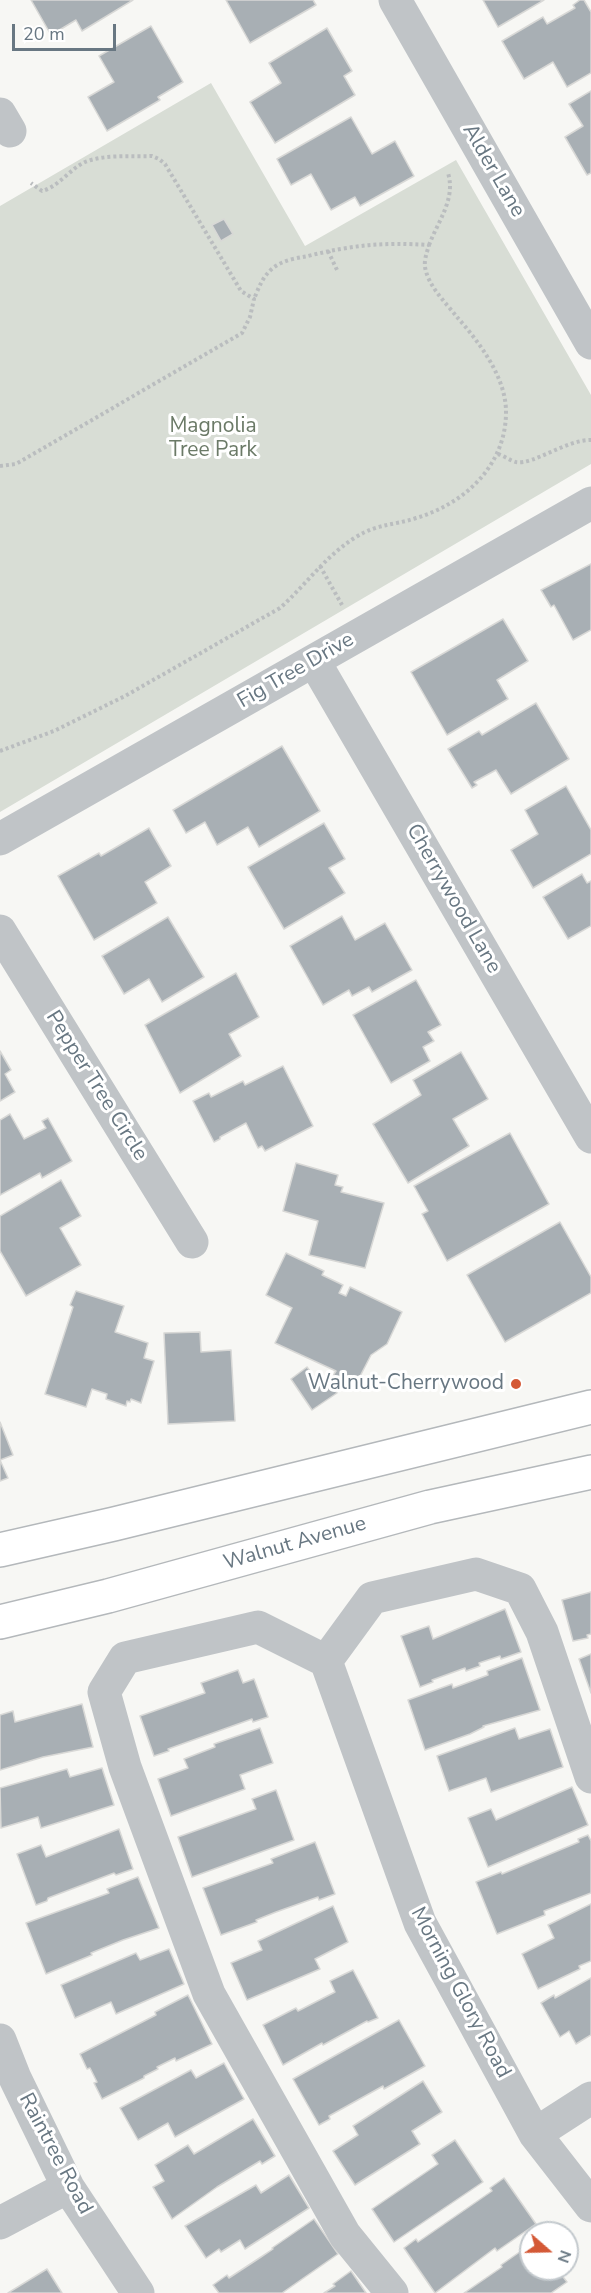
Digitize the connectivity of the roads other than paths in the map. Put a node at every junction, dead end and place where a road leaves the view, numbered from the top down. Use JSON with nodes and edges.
{"nodes":[{"id":1,"x":395,"y":0,"type":"edge"},
{"id":2,"x":591,"y":343,"type":"edge"},
{"id":3,"x":591,"y":503,"type":"edge"},
{"id":4,"x":314,"y":661,"type":"junction"},
{"id":5,"x":0,"y":839,"type":"edge"},
{"id":6,"x":0,"y":931,"type":"edge"},
{"id":7,"x":591,"y":1137,"type":"edge"},
{"id":8,"x":192,"y":1242,"type":"dead end"},
{"id":9,"x":591,"y":1407,"type":"edge"},
{"id":10,"x":591,"y":1472,"type":"edge"},
{"id":11,"x":0,"y":1550,"type":"edge"},
{"id":12,"x":0,"y":1622,"type":"edge"},
{"id":13,"x":326,"y":1661,"type":"junction"},
{"id":14,"x":591,"y":1777,"type":"edge"},
{"id":15,"x":0,"y":2040,"type":"edge"},
{"id":16,"x":591,"y":2098,"type":"edge"},
{"id":17,"x":535,"y":2134,"type":"junction"},
{"id":18,"x":68,"y":2187,"type":"junction"},
{"id":19,"x":591,"y":2206,"type":"edge"},
{"id":20,"x":0,"y":2223,"type":"edge"},
{"id":21,"x":138,"y":2293,"type":"edge"},
{"id":22,"x":392,"y":2293,"type":"edge"}],
"edges":[{"from":1,"to":2,"type":"street","name":"Alder Lane"},
{"from":3,"to":4,"type":"street","name":"Fig Tree Drive"},
{"from":4,"to":5,"type":"street","name":"Fig Tree Drive"},
{"from":4,"to":7,"type":"street","name":"Cherrywood Lane"},
{"from":6,"to":8,"type":"street","name":"Pepper Tree Circle"},
{"from":9,"to":11,"type":"main road"},
{"from":10,"to":12,"type":"main road","name":"Walnut Avenue"},
{"from":13,"to":14,"type":"street"},
{"from":13,"to":17,"type":"street","name":"Morning Glory Road"},
{"from":13,"to":22,"type":"street"},
{"from":15,"to":18,"type":"street","name":"Raintree Road"},
{"from":16,"to":17,"type":"street"},
{"from":17,"to":19,"type":"street","name":"Morning Glory Road"},
{"from":18,"to":20,"type":"street"},
{"from":18,"to":21,"type":"street","name":"Raintree Road"}]}
